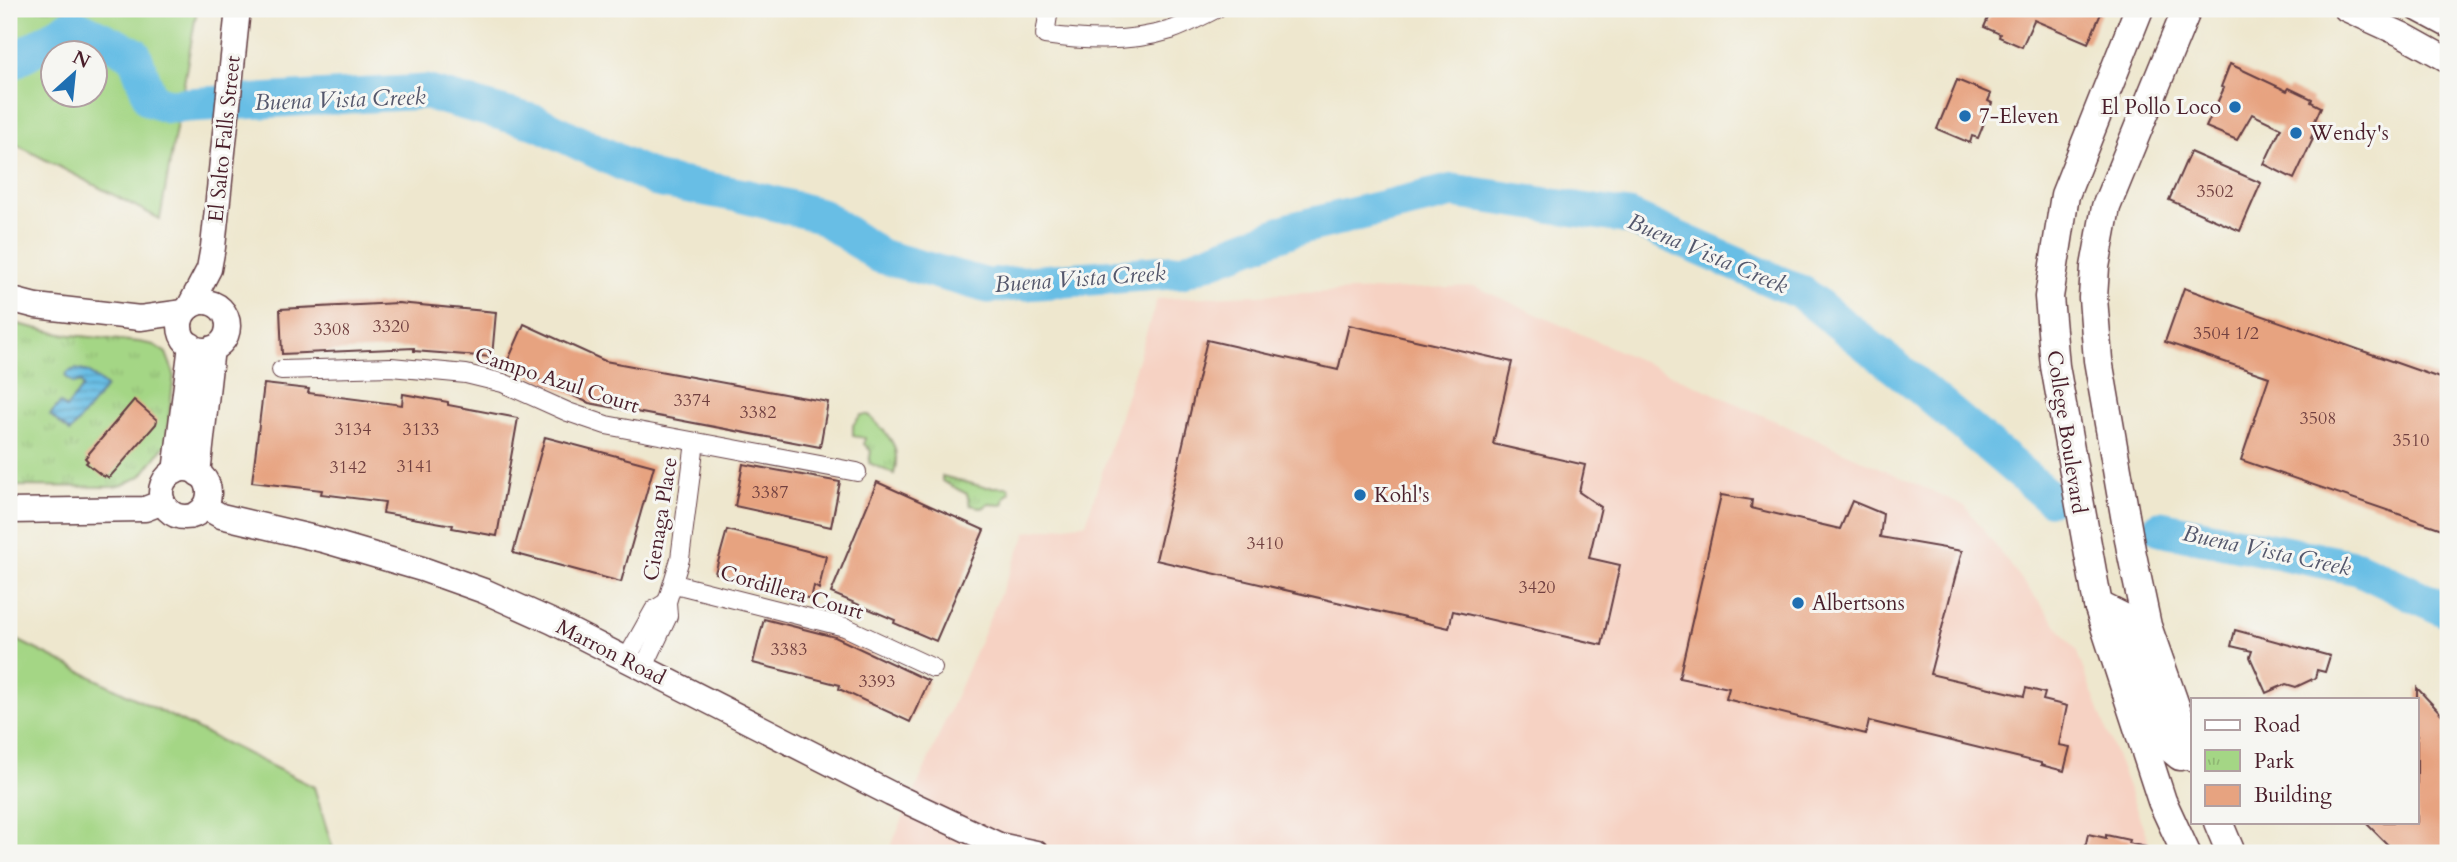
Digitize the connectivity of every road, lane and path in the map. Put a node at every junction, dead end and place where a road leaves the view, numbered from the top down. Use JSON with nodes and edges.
{"nodes":[{"id":1,"x":238,"y":9,"type":"edge"},
{"id":2,"x":1049,"y":9,"type":"edge"},
{"id":3,"x":1216,"y":9,"type":"edge"},
{"id":4,"x":2139,"y":9,"type":"edge"},
{"id":5,"x":2187,"y":9,"type":"edge"},
{"id":6,"x":2346,"y":9,"type":"edge"},
{"id":7,"x":2418,"y":9,"type":"edge"},
{"id":8,"x":2448,"y":25,"type":"edge"},
{"id":9,"x":2448,"y":60,"type":"edge"},
{"id":10,"x":2080,"y":154,"type":"junction"},
{"id":11,"x":2106,"y":207,"type":"junction"},
{"id":12,"x":2060,"y":218,"type":"junction"},
{"id":13,"x":211,"y":258,"type":"junction"},
{"id":14,"x":2095,"y":267,"type":"junction"},
{"id":15,"x":9,"y":299,"type":"edge"},
{"id":16,"x":218,"y":307,"type":"junction"},
{"id":17,"x":192,"y":330,"type":"junction"},
{"id":18,"x":281,"y":370,"type":"dead end"},
{"id":19,"x":695,"y":442,"type":"junction"},
{"id":20,"x":857,"y":472,"type":"dead end"},
{"id":21,"x":186,"y":473,"type":"junction"},
{"id":22,"x":163,"y":502,"type":"junction"},
{"id":23,"x":205,"y":507,"type":"junction"},
{"id":24,"x":9,"y":511,"type":"edge"},
{"id":25,"x":675,"y":584,"type":"junction"},
{"id":26,"x":2098,"y":605,"type":"junction"},
{"id":27,"x":635,"y":664,"type":"junction"},
{"id":28,"x":933,"y":667,"type":"dead end"},
{"id":29,"x":2191,"y":752,"type":"edge"},
{"id":30,"x":2191,"y":755,"type":"edge"},
{"id":31,"x":2219,"y":824,"type":"edge"},
{"id":32,"x":1005,"y":849,"type":"edge"},
{"id":33,"x":1036,"y":853,"type":"edge"},
{"id":34,"x":2186,"y":853,"type":"edge"},
{"id":35,"x":2231,"y":853,"type":"edge"}],
"edges":[{"from":1,"to":13,"type":"street","name":"El Salto Falls Street"},
{"from":2,"to":3,"type":"street"},
{"from":4,"to":10,"type":"main road","name":"College Boulevard"},
{"from":5,"to":11,"type":"main road","name":"College Boulevard"},
{"from":6,"to":9,"type":"street"},
{"from":7,"to":8,"type":"street"},
{"from":10,"to":11,"type":"main road"},
{"from":10,"to":12,"type":"main road","name":"College Boulevard"},
{"from":11,"to":14,"type":"main road","name":"College Boulevard"},
{"from":12,"to":14,"type":"main road"},
{"from":12,"to":26,"type":"main road","name":"College Boulevard"},
{"from":13,"to":16,"type":"street","name":"El Salto Falls Street"},
{"from":13,"to":17,"type":"street","name":"El Salto Falls Street"},
{"from":14,"to":29,"type":"main road","name":"College Boulevard"},
{"from":15,"to":17,"type":"street"},
{"from":16,"to":17,"type":"street"},
{"from":16,"to":17,"type":"street","name":"El Salto Falls Street"},
{"from":17,"to":21,"type":"street","name":"El Salto Falls Street"},
{"from":18,"to":19,"type":"street","name":"Campo Azul Court"},
{"from":19,"to":20,"type":"street","name":"Campo Azul Court"},
{"from":19,"to":25,"type":"street","name":"Cienaga Place"},
{"from":21,"to":22,"type":"street"},
{"from":21,"to":23,"type":"street"},
{"from":22,"to":23,"type":"street"},
{"from":22,"to":24,"type":"street"},
{"from":23,"to":27,"type":"street","name":"Marron Road"},
{"from":25,"to":27,"type":"street","name":"Cienaga Place"},
{"from":25,"to":28,"type":"street","name":"Cordillera Court"},
{"from":26,"to":30,"type":"main road"},
{"from":26,"to":34,"type":"main road","name":"College Boulevard"},
{"from":27,"to":32,"type":"street","name":"Marron Road"},
{"from":31,"to":35,"type":"main road"},
{"from":32,"to":33,"type":"street","name":"Marron Road"}]}
